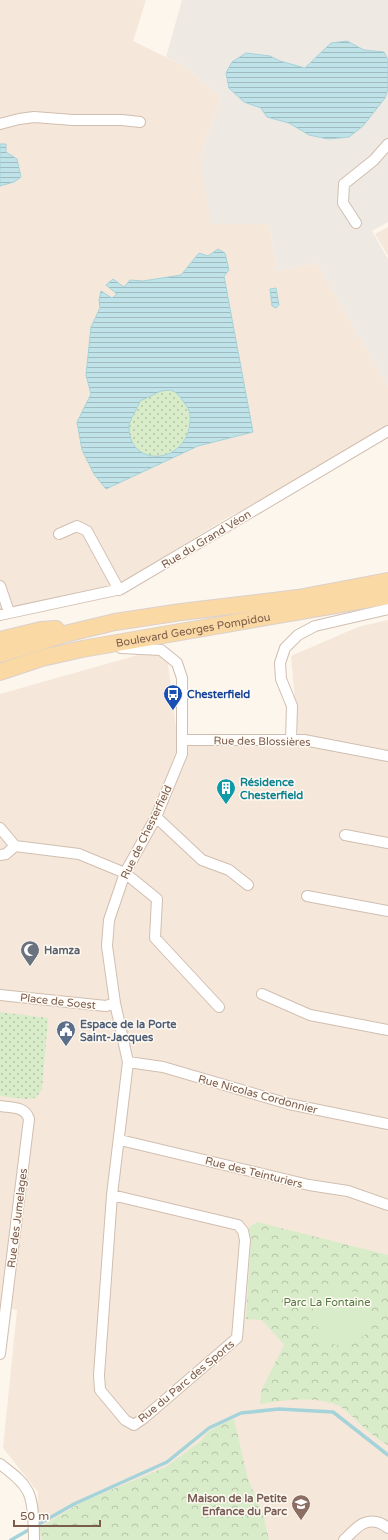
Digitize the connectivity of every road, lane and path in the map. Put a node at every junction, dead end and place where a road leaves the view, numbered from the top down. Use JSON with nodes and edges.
{"nodes":[{"id":1,"x":140,"y":122,"type":"dead end"},
{"id":2,"x":0,"y":124,"type":"edge"},
{"id":3,"x":388,"y":144,"type":"edge"},
{"id":4,"x":356,"y":224,"type":"dead end"},
{"id":5,"x":388,"y":431,"type":"edge"},
{"id":6,"x":59,"y":534,"type":"dead end"},
{"id":7,"x":388,"y":581,"type":"edge"},
{"id":8,"x":0,"y":586,"type":"edge"},
{"id":9,"x":118,"y":590,"type":"junction"},
{"id":10,"x":388,"y":596,"type":"edge"},
{"id":11,"x":388,"y":609,"type":"edge"},
{"id":12,"x":5,"y":614,"type":"edge"},
{"id":13,"x":115,"y":622,"type":"junction"},
{"id":14,"x":0,"y":640,"type":"edge"},
{"id":15,"x":82,"y":649,"type":"junction"},
{"id":16,"x":0,"y":654,"type":"edge"},
{"id":17,"x":42,"y":658,"type":"junction"},
{"id":18,"x":0,"y":672,"type":"edge"},
{"id":19,"x":0,"y":680,"type":"edge"},
{"id":20,"x":182,"y":740,"type":"junction"},
{"id":21,"x":291,"y":740,"type":"junction"},
{"id":22,"x":388,"y":756,"type":"edge"},
{"id":23,"x":156,"y":817,"type":"junction"},
{"id":24,"x":0,"y":828,"type":"edge"},
{"id":25,"x":345,"y":834,"type":"dead end"},
{"id":26,"x":388,"y":843,"type":"edge"},
{"id":27,"x":15,"y":846,"type":"junction"},
{"id":28,"x":0,"y":855,"type":"edge"},
{"id":29,"x":125,"y":873,"type":"junction"},
{"id":30,"x":248,"y":885,"type":"dead end"},
{"id":31,"x":307,"y":896,"type":"dead end"},
{"id":32,"x":388,"y":911,"type":"edge"},
{"id":33,"x":262,"y":994,"type":"dead end"},
{"id":34,"x":0,"y":995,"type":"edge"},
{"id":35,"x":115,"y":1003,"type":"junction"},
{"id":36,"x":219,"y":1007,"type":"dead end"},
{"id":37,"x":388,"y":1030,"type":"edge"},
{"id":38,"x":128,"y":1062,"type":"junction"},
{"id":39,"x":0,"y":1106,"type":"edge"},
{"id":40,"x":388,"y":1124,"type":"edge"},
{"id":41,"x":120,"y":1140,"type":"junction"},
{"id":42,"x":112,"y":1195,"type":"junction"},
{"id":43,"x":388,"y":1205,"type":"edge"},
{"id":44,"x":3,"y":1299,"type":"edge"},
{"id":45,"x":0,"y":1354,"type":"edge"},
{"id":46,"x":0,"y":1464,"type":"edge"},
{"id":47,"x":388,"y":1528,"type":"edge"},
{"id":48,"x":34,"y":1536,"type":"edge"},
{"id":49,"x":344,"y":1540,"type":"edge"}],
"edges":[{"from":1,"to":2,"type":"street"},
{"from":3,"to":4,"type":"street"},
{"from":5,"to":9,"type":"street","name":"Rue du Grand Véon"},
{"from":6,"to":9,"type":"street"},
{"from":7,"to":13,"type":"main road","name":"Boulevard Georges Pompidou"},
{"from":8,"to":12,"type":"street"},
{"from":9,"to":12,"type":"street","name":"Rue du Grand Véon"},
{"from":10,"to":15,"type":"main road","name":"Boulevard Georges Pompidou"},
{"from":11,"to":21,"type":"street"},
{"from":13,"to":14,"type":"main road","name":"Boulevard Georges Pompidou"},
{"from":13,"to":16,"type":"main road","name":"Boulevard Georges Pompidou"},
{"from":15,"to":17,"type":"main road","name":"Boulevard Georges Pompidou"},
{"from":15,"to":20,"type":"street","name":"Rue de Chesterfield"},
{"from":17,"to":18,"type":"main road","name":"Boulevard Georges Pompidou"},
{"from":17,"to":19,"type":"main road"},
{"from":20,"to":21,"type":"street","name":"Rue des Blossières"},
{"from":20,"to":23,"type":"street","name":"Rue de Chesterfield"},
{"from":21,"to":22,"type":"street","name":"Rue des Blossières"},
{"from":23,"to":29,"type":"street","name":"Rue de Chesterfield"},
{"from":23,"to":30,"type":"street"},
{"from":24,"to":27,"type":"street"},
{"from":25,"to":26,"type":"street"},
{"from":27,"to":28,"type":"street"},
{"from":27,"to":29,"type":"street"},
{"from":29,"to":35,"type":"street","name":"Rue de Chesterfield"},
{"from":29,"to":36,"type":"street"},
{"from":31,"to":32,"type":"street"},
{"from":33,"to":37,"type":"street"},
{"from":34,"to":35,"type":"street","name":"Place de Soest"},
{"from":35,"to":38,"type":"street","name":"Rue de Chesterfield"},
{"from":38,"to":40,"type":"street","name":"Rue Nicolas Cordonnier"},
{"from":38,"to":41,"type":"street","name":"Rue de Chesterfield"},
{"from":39,"to":44,"type":"street","name":"Rue des Jumelages"},
{"from":41,"to":42,"type":"street","name":"Rue de Chesterfield"},
{"from":41,"to":43,"type":"street","name":"Rue des Teinturiers"},
{"from":42,"to":42,"type":"street","name":"Rue du Parc des Sports"},
{"from":44,"to":45,"type":"street","name":"Rue des Jumelages"},
{"from":46,"to":48,"type":"street"},
{"from":47,"to":49,"type":"street"}]}
